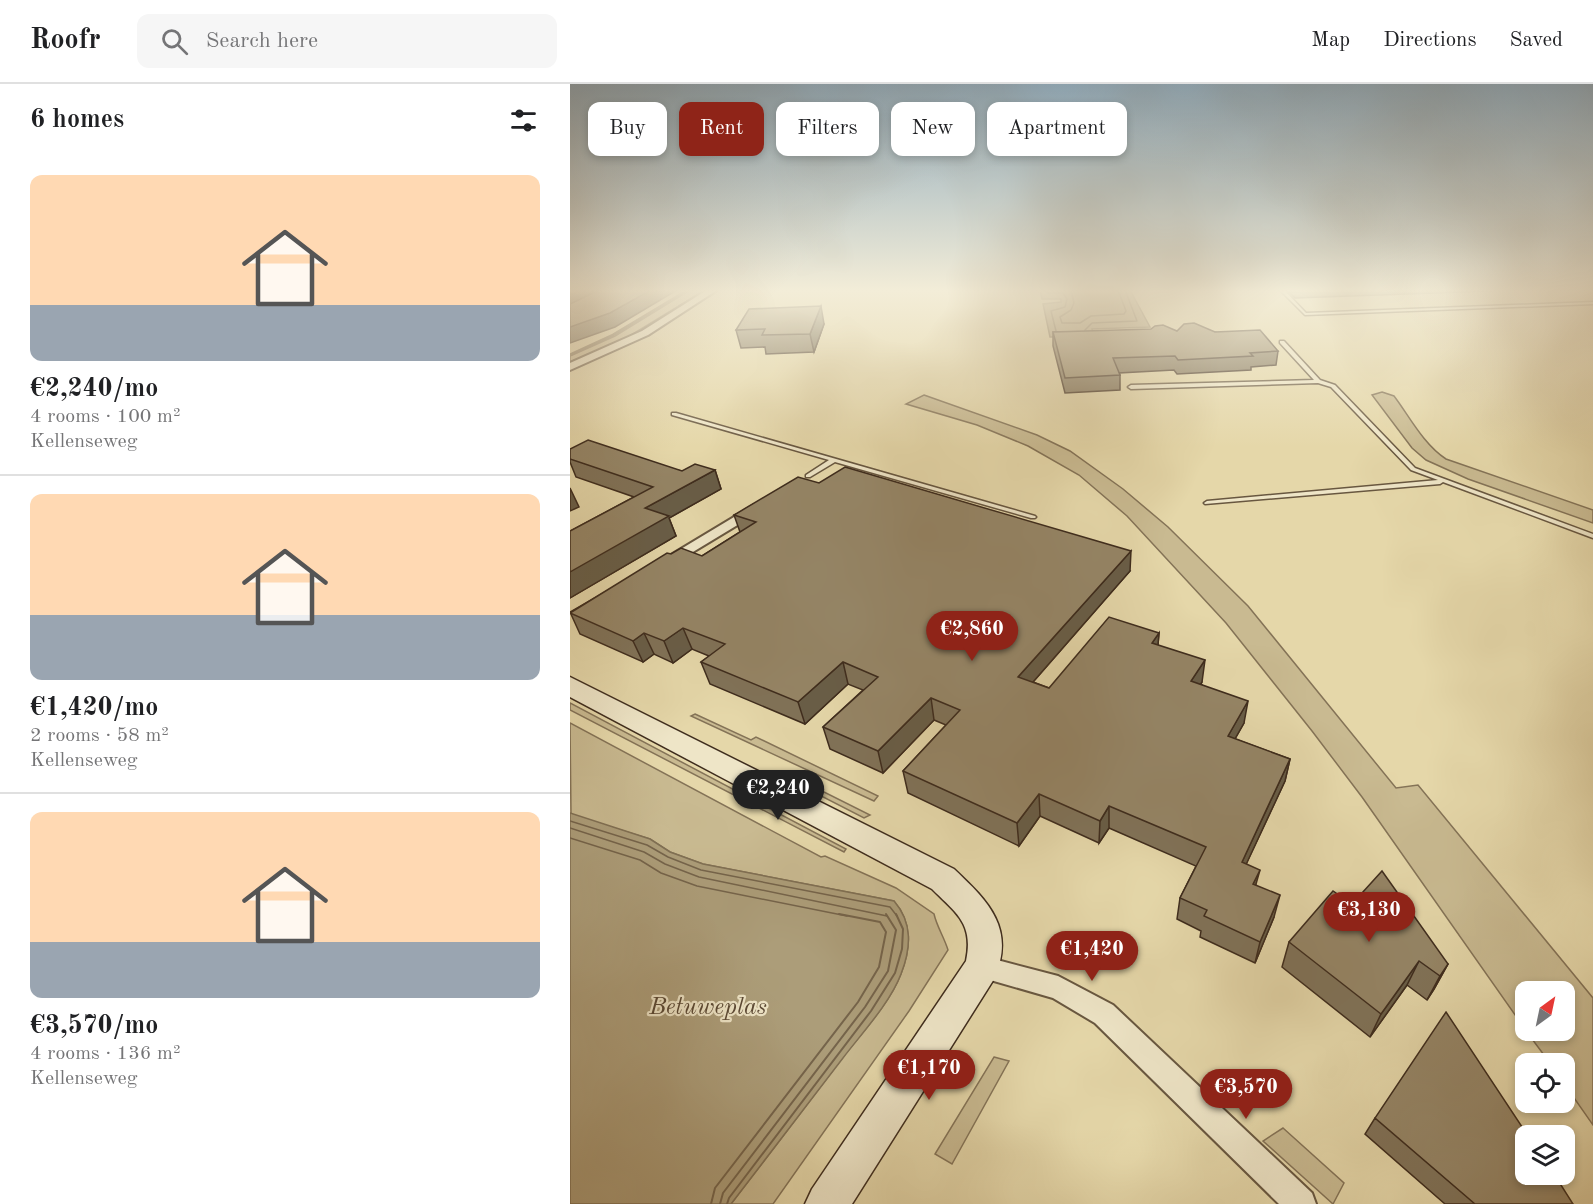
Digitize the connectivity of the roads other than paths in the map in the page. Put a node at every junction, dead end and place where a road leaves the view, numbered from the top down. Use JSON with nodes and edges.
{"nodes":[{"id":1,"x":625,"y":342,"type":"edge"},
{"id":2,"x":1282,"y":342,"type":"dead end"},
{"id":3,"x":570,"y":367,"type":"edge"},
{"id":4,"x":1318,"y":381,"type":"junction"},
{"id":5,"x":1131,"y":387,"type":"dead end"},
{"id":6,"x":674,"y":414,"type":"dead end"},
{"id":7,"x":834,"y":460,"type":"junction"},
{"id":8,"x":803,"y":479,"type":"edge"},
{"id":9,"x":1443,"y":482,"type":"junction"},
{"id":10,"x":768,"y":500,"type":"edge"},
{"id":11,"x":1207,"y":503,"type":"dead end"},
{"id":12,"x":1033,"y":517,"type":"dead end"},
{"id":13,"x":1593,"y":536,"type":"edge"},
{"id":14,"x":659,"y":567,"type":"edge"},
{"id":15,"x":570,"y":686,"type":"edge"},
{"id":16,"x":982,"y":967,"type":"junction"},
{"id":17,"x":827,"y":1204,"type":"edge"},
{"id":18,"x":1301,"y":1204,"type":"edge"}],
"edges":[{"from":1,"to":3,"type":"street"},
{"from":2,"to":4,"type":"lane"},
{"from":4,"to":5,"type":"lane"},
{"from":4,"to":9,"type":"lane"},
{"from":6,"to":7,"type":"lane"},
{"from":7,"to":8,"type":"lane"},
{"from":7,"to":12,"type":"lane"},
{"from":9,"to":11,"type":"lane"},
{"from":9,"to":13,"type":"lane"},
{"from":10,"to":14,"type":"street"},
{"from":15,"to":16,"type":"main road"},
{"from":16,"to":17,"type":"main road"},
{"from":16,"to":18,"type":"street"}]}
